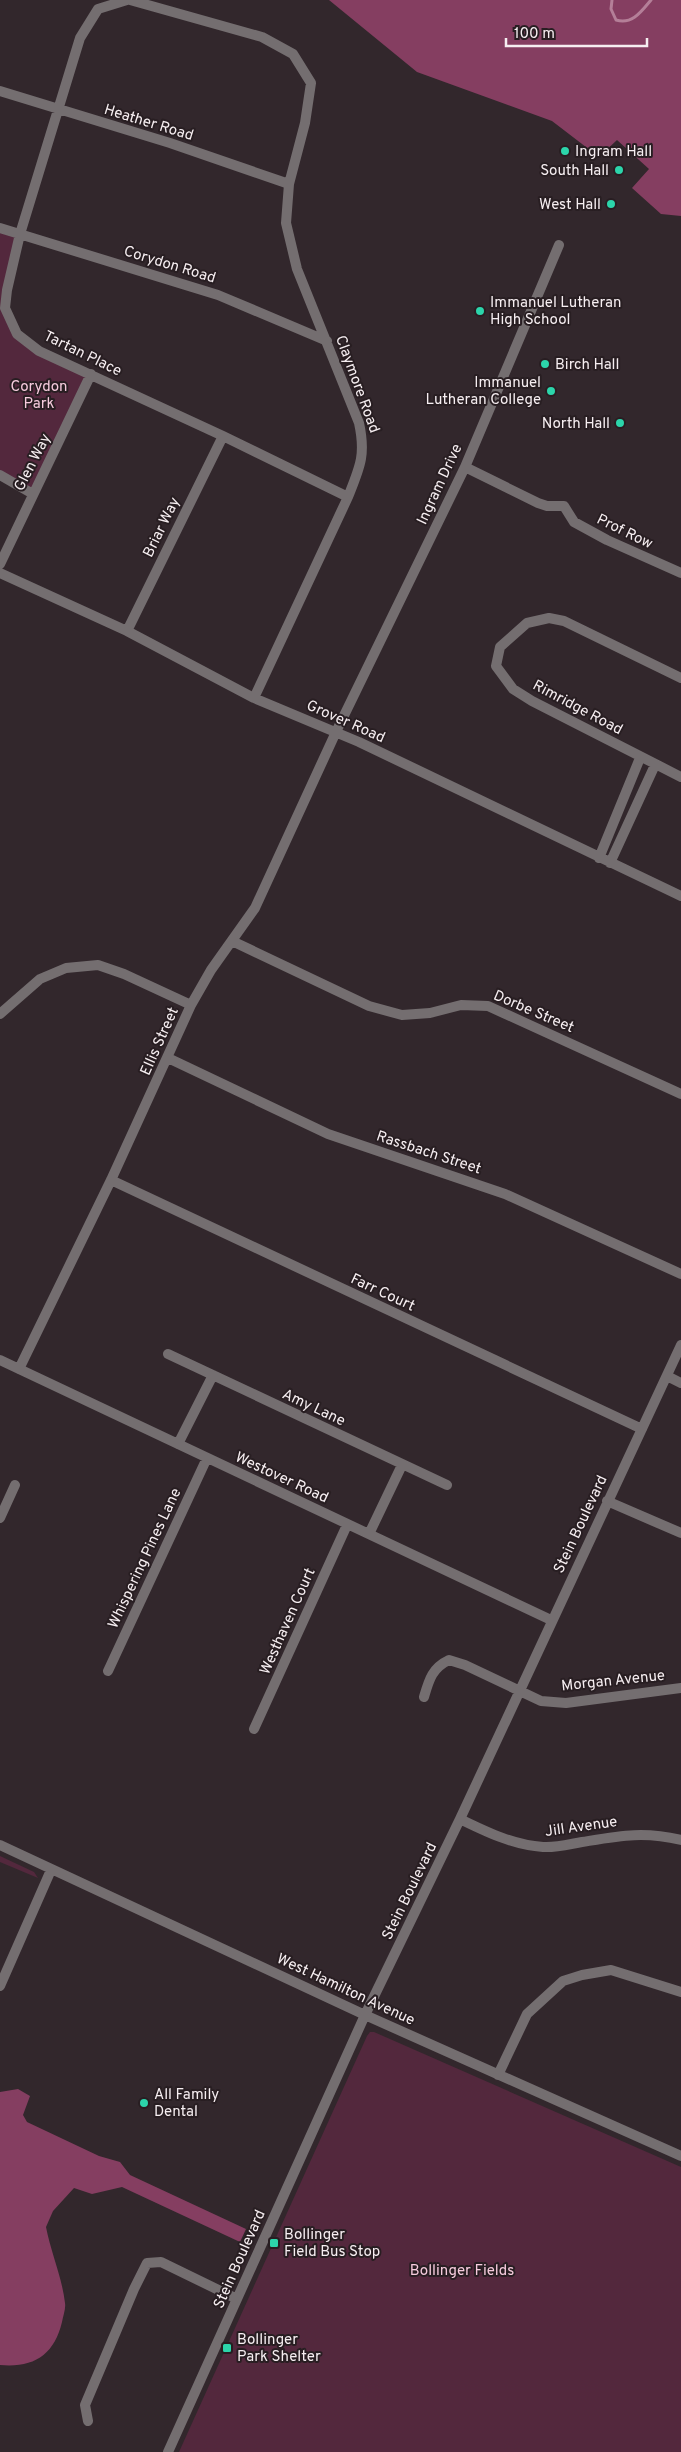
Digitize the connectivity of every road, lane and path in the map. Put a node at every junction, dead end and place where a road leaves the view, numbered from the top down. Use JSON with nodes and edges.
{"nodes":[{"id":1,"x":128,"y":0,"type":"edge"},
{"id":2,"x":0,"y":90,"type":"edge"},
{"id":3,"x":59,"y":110,"type":"junction"},
{"id":4,"x":289,"y":184,"type":"junction"},
{"id":5,"x":0,"y":228,"type":"edge"},
{"id":6,"x":20,"y":234,"type":"junction"},
{"id":7,"x":559,"y":245,"type":"dead end"},
{"id":8,"x":327,"y":341,"type":"junction"},
{"id":9,"x":91,"y":374,"type":"junction"},
{"id":10,"x":223,"y":436,"type":"junction"},
{"id":11,"x":465,"y":467,"type":"junction"},
{"id":12,"x":0,"y":475,"type":"edge"},
{"id":13,"x":33,"y":494,"type":"junction"},
{"id":14,"x":348,"y":497,"type":"junction"},
{"id":15,"x":0,"y":564,"type":"edge"},
{"id":16,"x":0,"y":573,"type":"edge"},
{"id":17,"x":681,"y":573,"type":"edge"},
{"id":18,"x":127,"y":632,"type":"junction"},
{"id":19,"x":681,"y":678,"type":"edge"},
{"id":20,"x":254,"y":698,"type":"junction"},
{"id":21,"x":336,"y":732,"type":"junction"},
{"id":22,"x":640,"y":758,"type":"junction"},
{"id":23,"x":655,"y":764,"type":"junction"},
{"id":24,"x":681,"y":777,"type":"edge"},
{"id":25,"x":599,"y":858,"type":"junction"},
{"id":26,"x":610,"y":862,"type":"junction"},
{"id":27,"x":681,"y":896,"type":"edge"},
{"id":28,"x":232,"y":941,"type":"junction"},
{"id":29,"x":191,"y":1005,"type":"junction"},
{"id":30,"x":0,"y":1014,"type":"edge"},
{"id":31,"x":168,"y":1058,"type":"junction"},
{"id":32,"x":681,"y":1094,"type":"edge"},
{"id":33,"x":111,"y":1180,"type":"junction"},
{"id":34,"x":681,"y":1274,"type":"edge"},
{"id":35,"x":681,"y":1345,"type":"edge"},
{"id":36,"x":168,"y":1354,"type":"dead end"},
{"id":37,"x":0,"y":1360,"type":"edge"},
{"id":38,"x":19,"y":1369,"type":"junction"},
{"id":39,"x":213,"y":1375,"type":"junction"},
{"id":40,"x":666,"y":1376,"type":"junction"},
{"id":41,"x":681,"y":1383,"type":"edge"},
{"id":42,"x":642,"y":1429,"type":"junction"},
{"id":43,"x":178,"y":1444,"type":"junction"},
{"id":44,"x":207,"y":1458,"type":"junction"},
{"id":45,"x":402,"y":1465,"type":"junction"},
{"id":46,"x":447,"y":1484,"type":"dead end"},
{"id":47,"x":15,"y":1485,"type":"dead end"},
{"id":48,"x":607,"y":1501,"type":"junction"},
{"id":49,"x":0,"y":1518,"type":"edge"},
{"id":50,"x":347,"y":1525,"type":"junction"},
{"id":51,"x":681,"y":1533,"type":"edge"},
{"id":52,"x":369,"y":1534,"type":"junction"},
{"id":53,"x":551,"y":1620,"type":"junction"},
{"id":54,"x":108,"y":1671,"type":"dead end"},
{"id":55,"x":681,"y":1688,"type":"edge"},
{"id":56,"x":520,"y":1692,"type":"junction"},
{"id":57,"x":424,"y":1697,"type":"dead end"},
{"id":58,"x":254,"y":1729,"type":"dead end"},
{"id":59,"x":460,"y":1819,"type":"junction"},
{"id":60,"x":681,"y":1840,"type":"edge"},
{"id":61,"x":0,"y":1845,"type":"edge"},
{"id":62,"x":51,"y":1870,"type":"junction"},
{"id":63,"x":0,"y":1986,"type":"edge"},
{"id":64,"x":681,"y":1992,"type":"edge"},
{"id":65,"x":365,"y":2015,"type":"junction"},
{"id":66,"x":498,"y":2075,"type":"junction"},
{"id":67,"x":681,"y":2156,"type":"edge"},
{"id":68,"x":237,"y":2299,"type":"junction"},
{"id":69,"x":88,"y":2421,"type":"dead end"},
{"id":70,"x":168,"y":2452,"type":"edge"}],
"edges":[{"from":1,"to":3,"type":"street","name":"Tartan Place"},
{"from":1,"to":4,"type":"street","name":"Claymore Road"},
{"from":2,"to":3,"type":"street","name":"Heather Road"},
{"from":3,"to":4,"type":"street","name":"Heather Road"},
{"from":3,"to":6,"type":"street","name":"Tartan Place"},
{"from":4,"to":8,"type":"street","name":"Claymore Road"},
{"from":5,"to":6,"type":"street","name":"Corydon Road"},
{"from":6,"to":8,"type":"street","name":"Corydon Road"},
{"from":6,"to":9,"type":"street","name":"Tartan Place"},
{"from":7,"to":11,"type":"street","name":"Ingram Drive"},
{"from":8,"to":14,"type":"street","name":"Claymore Road"},
{"from":9,"to":10,"type":"street","name":"Tartan Place"},
{"from":9,"to":13,"type":"street","name":"Glen Way"},
{"from":10,"to":14,"type":"street","name":"Tartan Place"},
{"from":10,"to":18,"type":"street","name":"Briar Way"},
{"from":11,"to":17,"type":"street","name":"Prof Row"},
{"from":11,"to":21,"type":"street","name":"Ingram Drive"},
{"from":12,"to":13,"type":"street"},
{"from":13,"to":15,"type":"street","name":"Glen Way"},
{"from":14,"to":20,"type":"street","name":"Claymore Road"},
{"from":16,"to":18,"type":"street","name":"Grover Road"},
{"from":18,"to":20,"type":"street","name":"Grover Road"},
{"from":19,"to":22,"type":"street","name":"Rimridge Road"},
{"from":20,"to":21,"type":"street","name":"Grover Road"},
{"from":21,"to":25,"type":"street","name":"Grover Road"},
{"from":21,"to":28,"type":"street","name":"Ellis Street"},
{"from":22,"to":23,"type":"street","name":"Rimridge Road"},
{"from":22,"to":25,"type":"street"},
{"from":23,"to":24,"type":"street","name":"Rimridge Road"},
{"from":23,"to":26,"type":"street"},
{"from":25,"to":26,"type":"street","name":"Grover Road"},
{"from":26,"to":27,"type":"street","name":"Grover Road"},
{"from":28,"to":29,"type":"street","name":"Ellis Street"},
{"from":28,"to":32,"type":"street","name":"Dorbe Street"},
{"from":29,"to":30,"type":"street"},
{"from":29,"to":31,"type":"street","name":"Ellis Street"},
{"from":31,"to":33,"type":"street","name":"Ellis Street"},
{"from":31,"to":34,"type":"street","name":"Rassbach Street"},
{"from":33,"to":38,"type":"street","name":"Ellis Street"},
{"from":33,"to":42,"type":"street","name":"Farr Court"},
{"from":35,"to":40,"type":"street","name":"Stein Boulevard"},
{"from":36,"to":39,"type":"street","name":"Amy Lane"},
{"from":37,"to":38,"type":"street","name":"Westover Road"},
{"from":38,"to":43,"type":"street","name":"Westover Road"},
{"from":39,"to":43,"type":"street"},
{"from":39,"to":45,"type":"street","name":"Amy Lane"},
{"from":40,"to":41,"type":"street"},
{"from":40,"to":42,"type":"street","name":"Stein Boulevard"},
{"from":42,"to":48,"type":"street","name":"Stein Boulevard"},
{"from":43,"to":44,"type":"street","name":"Westover Road"},
{"from":44,"to":50,"type":"street","name":"Westover Road"},
{"from":44,"to":54,"type":"street","name":"Whispering Pines Lane"},
{"from":45,"to":46,"type":"street","name":"Amy Lane"},
{"from":45,"to":52,"type":"street"},
{"from":47,"to":49,"type":"street"},
{"from":48,"to":51,"type":"street"},
{"from":48,"to":53,"type":"street","name":"Stein Boulevard"},
{"from":50,"to":52,"type":"street","name":"Westover Road"},
{"from":50,"to":58,"type":"street","name":"Westhaven Court"},
{"from":52,"to":53,"type":"street","name":"Westover Road"},
{"from":53,"to":56,"type":"street","name":"Stein Boulevard"},
{"from":55,"to":56,"type":"street","name":"Morgan Avenue"},
{"from":56,"to":57,"type":"street","name":"Morgan Avenue"},
{"from":56,"to":59,"type":"street","name":"Stein Boulevard"},
{"from":59,"to":60,"type":"street","name":"Jill Avenue"},
{"from":59,"to":65,"type":"street","name":"Stein Boulevard"},
{"from":61,"to":62,"type":"street","name":"West Hamilton Avenue"},
{"from":62,"to":63,"type":"street"},
{"from":62,"to":65,"type":"street","name":"West Hamilton Avenue"},
{"from":64,"to":66,"type":"street"},
{"from":65,"to":66,"type":"street","name":"West Hamilton Avenue"},
{"from":65,"to":68,"type":"street","name":"Stein Boulevard"},
{"from":66,"to":67,"type":"street","name":"West Hamilton Avenue"},
{"from":68,"to":69,"type":"street"},
{"from":68,"to":70,"type":"street","name":"Stein Boulevard"}]}
